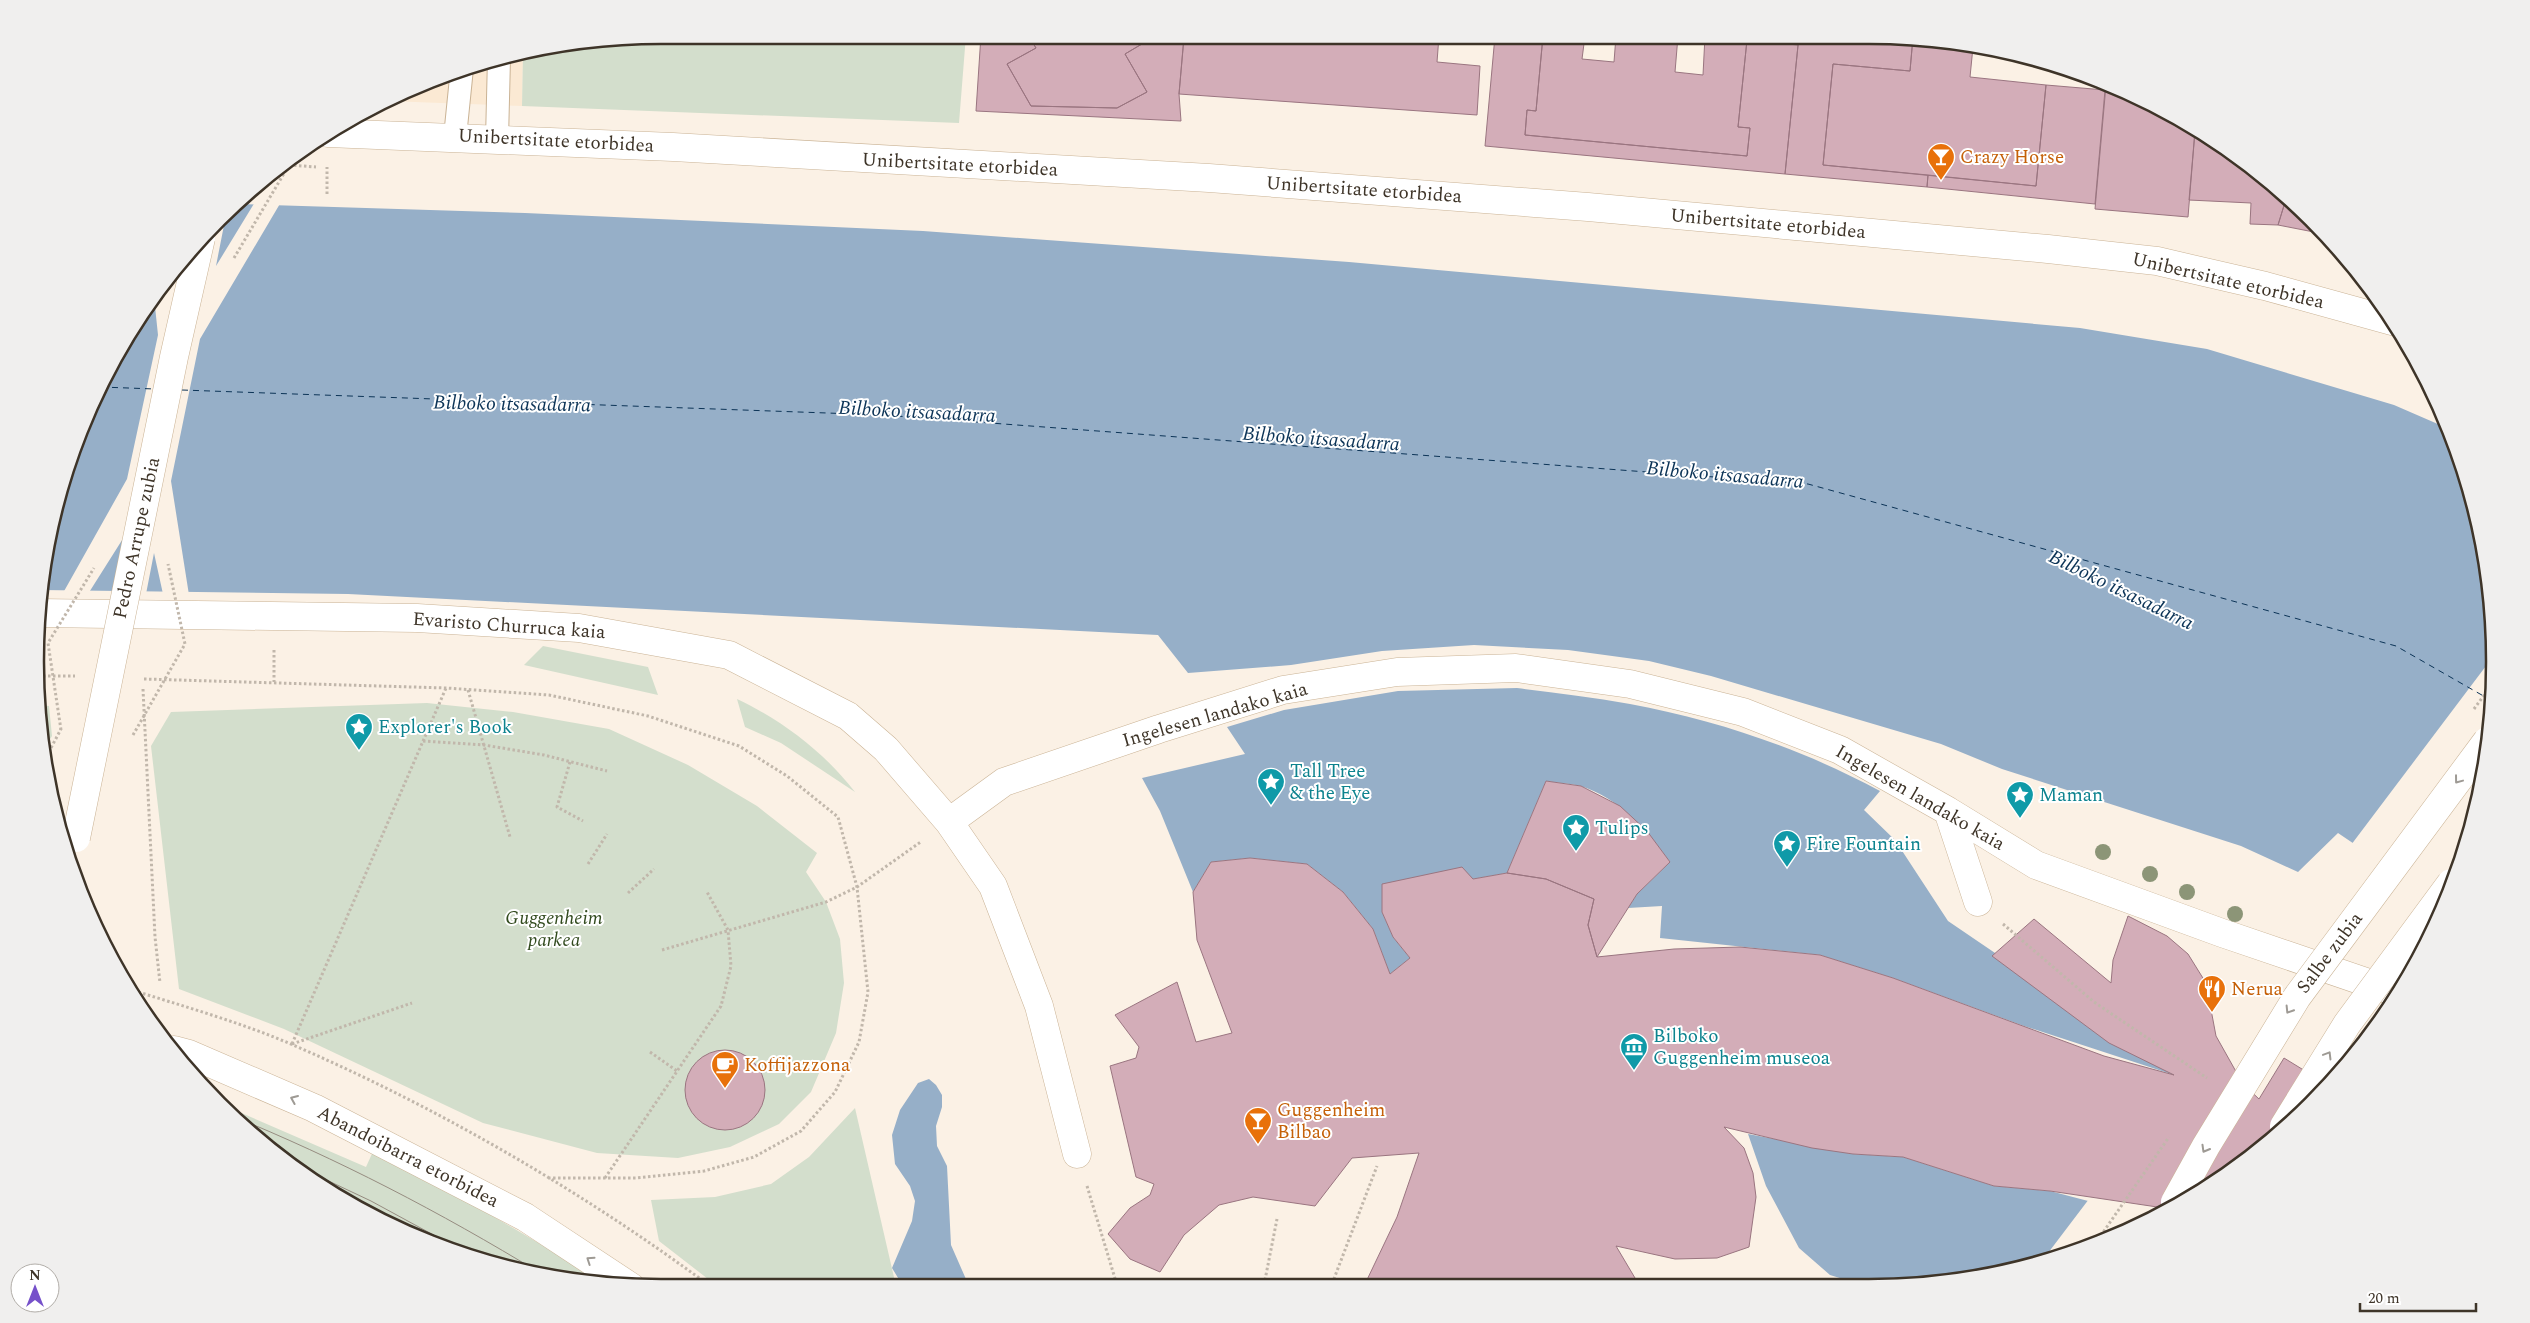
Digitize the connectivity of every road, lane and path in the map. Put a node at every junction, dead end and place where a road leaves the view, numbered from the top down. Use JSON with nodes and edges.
{"nodes":[{"id":1,"x":499,"y":66,"type":"edge"},
{"id":2,"x":461,"y":78,"type":"edge"},
{"id":3,"x":342,"y":133,"type":"edge"},
{"id":4,"x":455,"y":137,"type":"junction"},
{"id":5,"x":497,"y":140,"type":"junction"},
{"id":6,"x":293,"y":165,"type":"edge"},
{"id":7,"x":326,"y":194,"type":"dead end"},
{"id":8,"x":197,"y":253,"type":"edge"},
{"id":9,"x":2382,"y":318,"type":"edge"},
{"id":10,"x":46,"y":613,"type":"edge"},
{"id":11,"x":274,"y":647,"type":"dead end"},
{"id":12,"x":44,"y":676,"type":"edge"},
{"id":13,"x":82,"y":676,"type":"dead end"},
{"id":14,"x":134,"y":678,"type":"dead end"},
{"id":15,"x":143,"y":679,"type":"junction"},
{"id":16,"x":274,"y":682,"type":"junction"},
{"id":17,"x":446,"y":688,"type":"junction"},
{"id":18,"x":468,"y":690,"type":"junction"},
{"id":19,"x":423,"y":741,"type":"junction"},
{"id":20,"x":484,"y":745,"type":"junction"},
{"id":21,"x":2479,"y":751,"type":"edge"},
{"id":22,"x":570,"y":762,"type":"junction"},
{"id":23,"x":607,"y":771,"type":"dead end"},
{"id":24,"x":1948,"y":811,"type":"junction"},
{"id":25,"x":583,"y":821,"type":"dead end"},
{"id":26,"x":949,"y":822,"type":"junction"},
{"id":27,"x":607,"y":834,"type":"dead end"},
{"id":28,"x":510,"y":837,"type":"dead end"},
{"id":29,"x":76,"y":838,"type":"dead end"},
{"id":30,"x":588,"y":864,"type":"dead end"},
{"id":31,"x":654,"y":869,"type":"dead end"},
{"id":32,"x":857,"y":887,"type":"junction"},
{"id":33,"x":707,"y":892,"type":"dead end"},
{"id":34,"x":628,"y":893,"type":"dead end"},
{"id":35,"x":2438,"y":901,"type":"edge"},
{"id":36,"x":1978,"y":902,"type":"joint"},
{"id":37,"x":728,"y":930,"type":"junction"},
{"id":38,"x":662,"y":950,"type":"dead end"},
{"id":39,"x":160,"y":983,"type":"dead end"},
{"id":40,"x":2391,"y":991,"type":"edge"},
{"id":41,"x":141,"y":993,"type":"edge"},
{"id":42,"x":412,"y":1003,"type":"dead end"},
{"id":43,"x":292,"y":1044,"type":"junction"},
{"id":44,"x":183,"y":1052,"type":"edge"},
{"id":45,"x":650,"y":1052,"type":"dead end"},
{"id":46,"x":677,"y":1071,"type":"junction"},
{"id":47,"x":2216,"y":1084,"type":"dead end"},
{"id":48,"x":2296,"y":1107,"type":"edge"},
{"id":49,"x":1077,"y":1154,"type":"joint"},
{"id":50,"x":1377,"y":1166,"type":"dead end"},
{"id":51,"x":547,"y":1178,"type":"junction"},
{"id":52,"x":605,"y":1178,"type":"junction"},
{"id":53,"x":2179,"y":1195,"type":"edge"},
{"id":54,"x":1277,"y":1219,"type":"dead end"},
{"id":55,"x":617,"y":1278,"type":"edge"},
{"id":56,"x":700,"y":1279,"type":"edge"},
{"id":57,"x":1115,"y":1279,"type":"edge"},
{"id":58,"x":1265,"y":1279,"type":"edge"},
{"id":59,"x":1334,"y":1279,"type":"edge"}],
"edges":[{"from":1,"to":5,"type":"lane"},
{"from":2,"to":4,"type":"lane"},
{"from":3,"to":4,"type":"street","name":"Unibertsitate etorbidea"},
{"from":4,"to":5,"type":"street","name":"Unibertsitate etorbidea"},
{"from":5,"to":9,"type":"street","name":"Unibertsitate etorbidea"},
{"from":6,"to":7,"type":"path"},
{"from":8,"to":29,"type":"street","name":"Pedro Arrupe zubia","bridge":true},
{"from":10,"to":26,"type":"street","name":"Evaristo Churruca kaia"},
{"from":11,"to":16,"type":"path"},
{"from":12,"to":13,"type":"path"},
{"from":14,"to":15,"type":"path"},
{"from":15,"to":16,"type":"path"},
{"from":15,"to":39,"type":"path"},
{"from":16,"to":17,"type":"path"},
{"from":17,"to":18,"type":"path"},
{"from":17,"to":19,"type":"path"},
{"from":18,"to":20,"type":"path"},
{"from":18,"to":32,"type":"path"},
{"from":19,"to":20,"type":"path"},
{"from":19,"to":43,"type":"path"},
{"from":20,"to":22,"type":"path"},
{"from":20,"to":28,"type":"path"},
{"from":21,"to":53,"type":"street","name":"Salbe zubia","one_way":true,"bridge":true},
{"from":22,"to":23,"type":"path"},
{"from":22,"to":25,"type":"path"},
{"from":24,"to":26,"type":"street","name":"Ingelesen landako kaia"},
{"from":24,"to":36,"type":"street"},
{"from":24,"to":40,"type":"street","name":"Ingelesen landako kaia"},
{"from":26,"to":32,"type":"path"},
{"from":26,"to":49,"type":"street","name":"Evaristo Churruca kaia"},
{"from":27,"to":30,"type":"path"},
{"from":31,"to":34,"type":"path"},
{"from":32,"to":37,"type":"path"},
{"from":32,"to":52,"type":"path"},
{"from":33,"to":37,"type":"path"},
{"from":48,"to":35,"type":"street","one_way":true,"bridge":true},
{"from":36,"to":47,"type":"path"},
{"from":37,"to":38,"type":"path"},
{"from":37,"to":46,"type":"path"},
{"from":41,"to":43,"type":"path"},
{"from":42,"to":43,"type":"path"},
{"from":43,"to":51,"type":"path"},
{"from":55,"to":44,"type":"street","name":"Abandoibarra etorbidea","one_way":true},
{"from":45,"to":46,"type":"path"},
{"from":46,"to":52,"type":"path"},
{"from":49,"to":57,"type":"path"},
{"from":50,"to":59,"type":"path"},
{"from":51,"to":52,"type":"path"},
{"from":51,"to":56,"type":"path"},
{"from":54,"to":58,"type":"path"}]}
